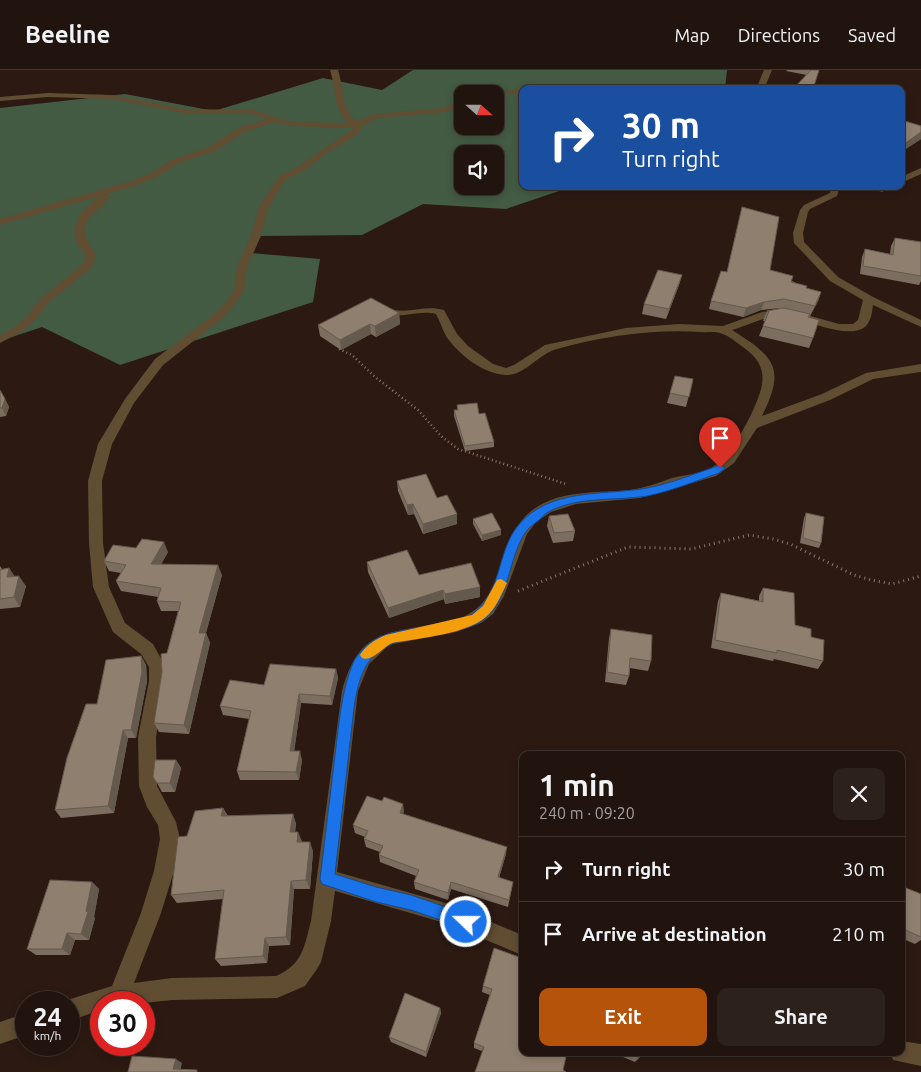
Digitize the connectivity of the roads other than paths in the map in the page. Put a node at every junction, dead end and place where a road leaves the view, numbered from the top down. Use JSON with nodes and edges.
{"nodes":[{"id":1,"x":334,"y":70,"type":"edge"},
{"id":2,"x":768,"y":70,"type":"edge"},
{"id":3,"x":762,"y":85,"type":"edge"},
{"id":4,"x":519,"y":90,"type":"edge"},
{"id":5,"x":504,"y":93,"type":"edge"},
{"id":6,"x":0,"y":99,"type":"edge"},
{"id":7,"x":454,"y":106,"type":"edge"},
{"id":8,"x":275,"y":120,"type":"junction"},
{"id":9,"x":358,"y":124,"type":"junction"},
{"id":10,"x":921,"y":171,"type":"edge"},
{"id":11,"x":905,"y":178,"type":"edge"},
{"id":12,"x":120,"y":188,"type":"junction"},
{"id":13,"x":835,"y":190,"type":"edge"},
{"id":14,"x":0,"y":222,"type":"edge"},
{"id":15,"x":869,"y":299,"type":"junction"},
{"id":16,"x":378,"y":306,"type":"edge"},
{"id":17,"x":921,"y":324,"type":"edge"},
{"id":18,"x":722,"y":329,"type":"junction"},
{"id":19,"x":0,"y":340,"type":"edge"},
{"id":20,"x":921,"y":368,"type":"edge"},
{"id":21,"x":751,"y":425,"type":"junction"},
{"id":22,"x":327,"y":879,"type":"junction"},
{"id":23,"x":519,"y":944,"type":"edge"},
{"id":24,"x":120,"y":991,"type":"edge"},
{"id":25,"x":155,"y":992,"type":"edge"},
{"id":26,"x":15,"y":1028,"type":"edge"},
{"id":27,"x":0,"y":1033,"type":"edge"},
{"id":28,"x":905,"y":1053,"type":"edge"},
{"id":29,"x":921,"y":1055,"type":"edge"}],
"edges":[{"from":1,"to":9,"type":"street"},
{"from":2,"to":3,"type":"street"},
{"from":4,"to":5,"type":"street"},
{"from":6,"to":8,"type":"street"},
{"from":7,"to":9,"type":"street"},
{"from":8,"to":9,"type":"street"},
{"from":8,"to":12,"type":"street"},
{"from":9,"to":24,"type":"street"},
{"from":10,"to":11,"type":"street"},
{"from":12,"to":14,"type":"street"},
{"from":12,"to":19,"type":"street"},
{"from":13,"to":15,"type":"street"},
{"from":15,"to":17,"type":"street"},
{"from":15,"to":18,"type":"street"},
{"from":16,"to":18,"type":"street"},
{"from":18,"to":21,"type":"street"},
{"from":20,"to":21,"type":"street"},
{"from":21,"to":22,"type":"street"},
{"from":22,"to":23,"type":"street"},
{"from":22,"to":25,"type":"street"},
{"from":26,"to":27,"type":"street"},
{"from":28,"to":29,"type":"street"}]}
